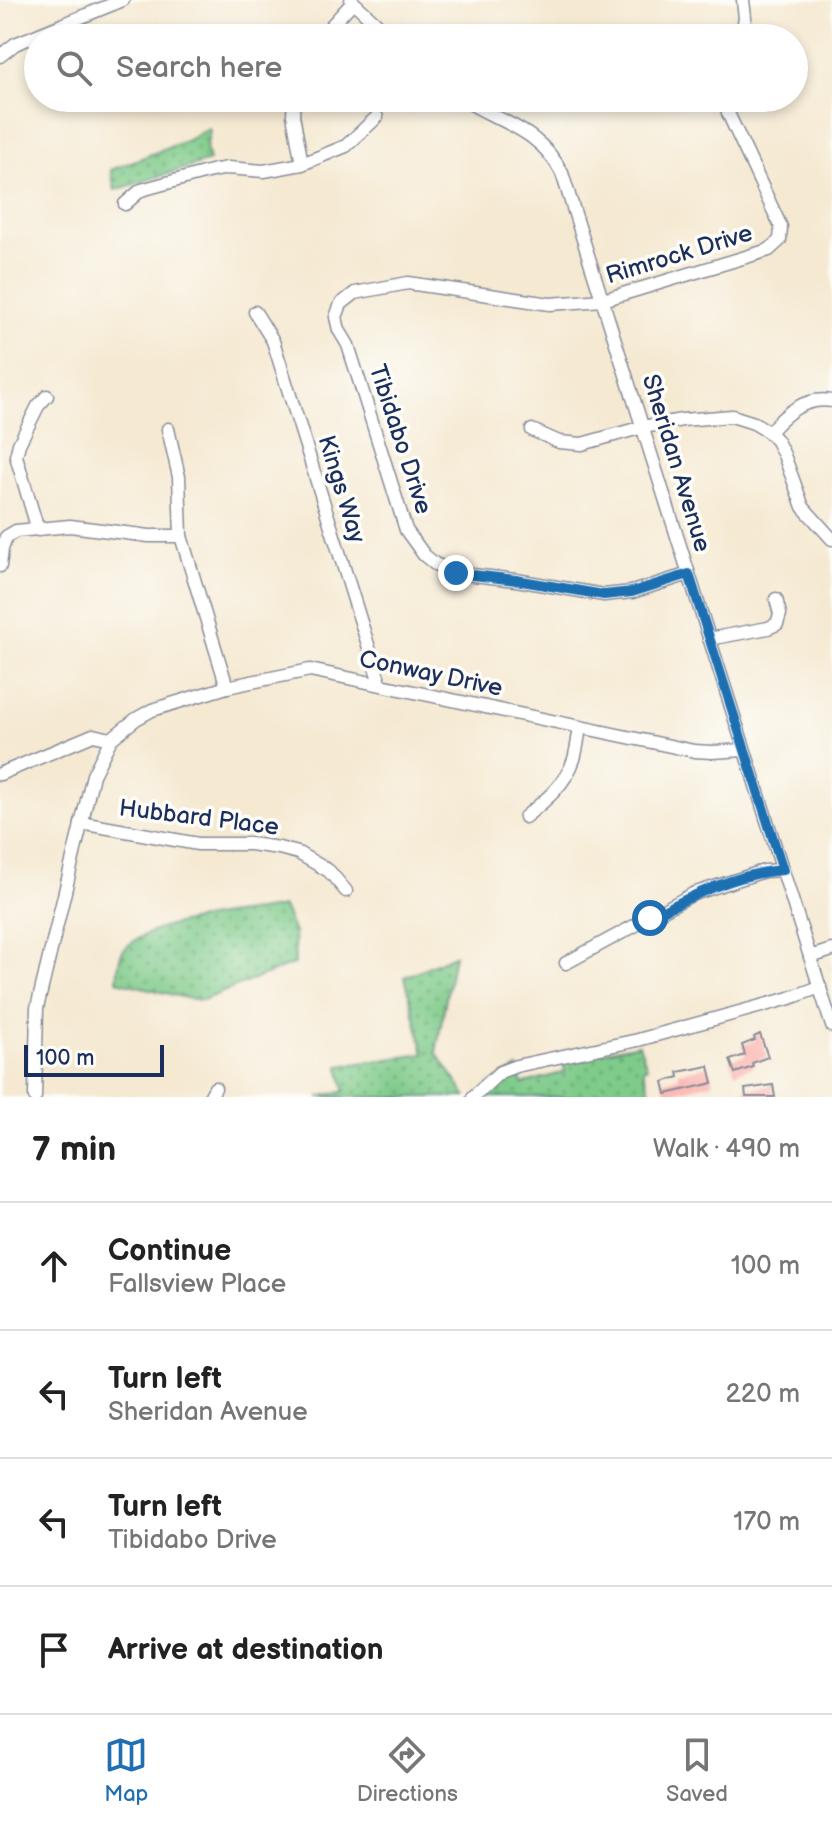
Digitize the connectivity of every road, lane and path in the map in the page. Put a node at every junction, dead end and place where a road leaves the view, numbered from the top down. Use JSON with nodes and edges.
{"nodes":[{"id":1,"x":123,"y":0,"type":"edge"},
{"id":2,"x":743,"y":0,"type":"edge"},
{"id":3,"x":352,"y":1,"type":"edge"},
{"id":4,"x":64,"y":24,"type":"edge"},
{"id":5,"x":332,"y":24,"type":"edge"},
{"id":6,"x":377,"y":24,"type":"edge"},
{"id":7,"x":744,"y":24,"type":"edge"},
{"id":8,"x":24,"y":40,"type":"edge"},
{"id":9,"x":0,"y":43,"type":"edge"},
{"id":10,"x":15,"y":44,"type":"junction"},
{"id":11,"x":0,"y":56,"type":"edge"},
{"id":12,"x":293,"y":112,"type":"edge"},
{"id":13,"x":487,"y":112,"type":"edge"},
{"id":14,"x":728,"y":112,"type":"edge"},
{"id":15,"x":377,"y":117,"type":"dead end"},
{"id":16,"x":302,"y":164,"type":"junction"},
{"id":17,"x":125,"y":204,"type":"dead end"},
{"id":18,"x":603,"y":300,"type":"junction"},
{"id":19,"x":255,"y":312,"type":"dead end"},
{"id":20,"x":348,"y":345,"type":"joint"},
{"id":21,"x":47,"y":396,"type":"dead end"},
{"id":22,"x":832,"y":401,"type":"edge"},
{"id":23,"x":643,"y":427,"type":"junction"},
{"id":24,"x":168,"y":429,"type":"dead end"},
{"id":25,"x":532,"y":430,"type":"dead end"},
{"id":26,"x":769,"y":432,"type":"junction"},
{"id":27,"x":38,"y":530,"type":"junction"},
{"id":28,"x":181,"y":536,"type":"junction"},
{"id":29,"x":832,"y":539,"type":"edge"},
{"id":30,"x":0,"y":566,"type":"edge"},
{"id":31,"x":689,"y":574,"type":"junction"},
{"id":32,"x":776,"y":599,"type":"dead end"},
{"id":33,"x":709,"y":639,"type":"junction"},
{"id":34,"x":380,"y":683,"type":"junction"},
{"id":35,"x":227,"y":687,"type":"junction"},
{"id":36,"x":580,"y":728,"type":"junction"},
{"id":37,"x":114,"y":736,"type":"junction"},
{"id":38,"x":744,"y":750,"type":"junction"},
{"id":39,"x":0,"y":774,"type":"edge"},
{"id":40,"x":525,"y":817,"type":"dead end"},
{"id":41,"x":81,"y":823,"type":"junction"},
{"id":42,"x":783,"y":870,"type":"junction"},
{"id":43,"x":346,"y":891,"type":"dead end"},
{"id":44,"x":832,"y":950,"type":"edge"},
{"id":45,"x":810,"y":957,"type":"junction"},
{"id":46,"x":566,"y":963,"type":"dead end"},
{"id":47,"x":820,"y":987,"type":"junction"},
{"id":48,"x":832,"y":1026,"type":"edge"},
{"id":49,"x":35,"y":1097,"type":"edge"},
{"id":50,"x":473,"y":1097,"type":"edge"}],
"edges":[{"from":1,"to":4,"type":"street"},
{"from":2,"to":7,"type":"street"},
{"from":3,"to":5,"type":"street"},
{"from":3,"to":6,"type":"street"},
{"from":8,"to":10,"type":"street"},
{"from":9,"to":10,"type":"street"},
{"from":10,"to":11,"type":"street"},
{"from":12,"to":16,"type":"street"},
{"from":13,"to":18,"type":"street","name":"Sheridan Avenue"},
{"from":14,"to":18,"type":"street","name":"Rimrock Drive"},
{"from":15,"to":16,"type":"street"},
{"from":16,"to":17,"type":"street"},
{"from":18,"to":20,"type":"street","name":"Rimrock Drive"},
{"from":18,"to":23,"type":"street","name":"Sheridan Avenue"},
{"from":19,"to":34,"type":"street","name":"Kings Way"},
{"from":20,"to":31,"type":"street","name":"Tibidabo Drive"},
{"from":21,"to":27,"type":"street"},
{"from":22,"to":26,"type":"street"},
{"from":23,"to":25,"type":"street"},
{"from":23,"to":26,"type":"street"},
{"from":23,"to":31,"type":"street","name":"Sheridan Avenue"},
{"from":24,"to":28,"type":"street"},
{"from":26,"to":29,"type":"street"},
{"from":27,"to":28,"type":"street"},
{"from":27,"to":30,"type":"street"},
{"from":28,"to":35,"type":"street"},
{"from":31,"to":33,"type":"street","name":"Sheridan Avenue"},
{"from":32,"to":33,"type":"street"},
{"from":33,"to":38,"type":"street","name":"Sheridan Avenue"},
{"from":34,"to":35,"type":"street","name":"Conway Drive"},
{"from":34,"to":36,"type":"street","name":"Conway Drive"},
{"from":35,"to":37,"type":"street","name":"Conway Drive"},
{"from":36,"to":38,"type":"street","name":"Conway Drive"},
{"from":36,"to":40,"type":"street"},
{"from":37,"to":39,"type":"street","name":"Conway Drive"},
{"from":37,"to":41,"type":"street"},
{"from":38,"to":42,"type":"street","name":"Sheridan Avenue"},
{"from":41,"to":43,"type":"street","name":"Hubbard Place"},
{"from":41,"to":49,"type":"street"},
{"from":42,"to":45,"type":"street","name":"Sheridan Avenue"},
{"from":42,"to":46,"type":"street"},
{"from":44,"to":45,"type":"street"},
{"from":45,"to":47,"type":"street","name":"Sheridan Avenue"},
{"from":47,"to":48,"type":"street","name":"Sheridan Avenue"},
{"from":47,"to":50,"type":"street"}]}
